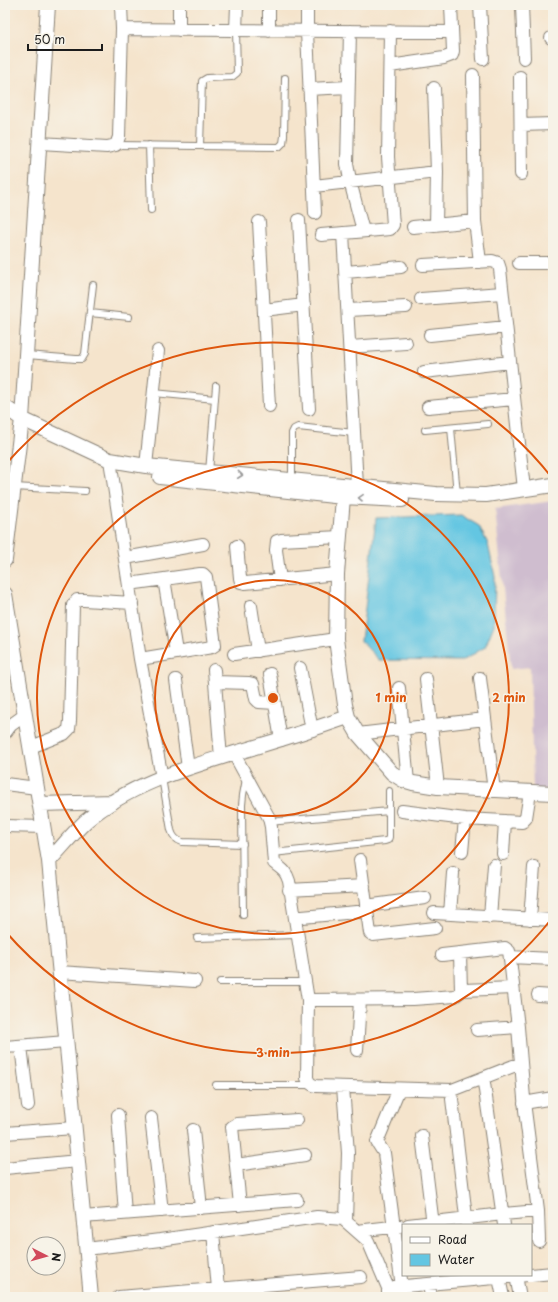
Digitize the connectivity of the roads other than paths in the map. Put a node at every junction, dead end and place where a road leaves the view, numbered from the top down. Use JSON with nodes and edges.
{"nodes":[{"id":1,"x":48,"y":5,"type":"edge"},
{"id":2,"x":121,"y":5,"type":"edge"},
{"id":3,"x":179,"y":5,"type":"edge"},
{"id":4,"x":237,"y":5,"type":"edge"},
{"id":5,"x":269,"y":5,"type":"edge"},
{"id":6,"x":307,"y":5,"type":"edge"},
{"id":7,"x":451,"y":5,"type":"edge"},
{"id":8,"x":480,"y":5,"type":"edge"},
{"id":9,"x":522,"y":5,"type":"edge"},
{"id":10,"x":122,"y":29,"type":"junction"},
{"id":11,"x":179,"y":30,"type":"junction"},
{"id":12,"x":236,"y":30,"type":"junction"},
{"id":13,"x":269,"y":31,"type":"junction"},
{"id":14,"x":307,"y":31,"type":"junction"},
{"id":15,"x":350,"y":31,"type":"junction"},
{"id":16,"x":390,"y":31,"type":"junction"},
{"id":17,"x":452,"y":32,"type":"junction"},
{"id":18,"x":524,"y":58,"type":"dead end"},
{"id":19,"x":483,"y":59,"type":"dead end"},
{"id":20,"x":390,"y":66,"type":"junction"},
{"id":21,"x":473,"y":75,"type":"dead end"},
{"id":22,"x":520,"y":77,"type":"dead end"},
{"id":23,"x":285,"y":78,"type":"dead end"},
{"id":24,"x":348,"y":87,"type":"junction"},
{"id":25,"x":434,"y":88,"type":"dead end"},
{"id":26,"x":309,"y":89,"type":"junction"},
{"id":27,"x":553,"y":124,"type":"edge"},
{"id":28,"x":521,"y":125,"type":"junction"},
{"id":29,"x":40,"y":142,"type":"junction"},
{"id":30,"x":116,"y":145,"type":"junction"},
{"id":31,"x":149,"y":145,"type":"junction"},
{"id":32,"x":200,"y":146,"type":"junction"},
{"id":33,"x":437,"y":172,"type":"junction"},
{"id":34,"x":521,"y":174,"type":"dead end"},
{"id":35,"x":390,"y":177,"type":"junction"},
{"id":36,"x":350,"y":181,"type":"junction"},
{"id":37,"x":314,"y":186,"type":"junction"},
{"id":38,"x":151,"y":210,"type":"dead end"},
{"id":39,"x":315,"y":213,"type":"dead end"},
{"id":40,"x":299,"y":220,"type":"dead end"},
{"id":41,"x":259,"y":222,"type":"dead end"},
{"id":42,"x":475,"y":222,"type":"junction"},
{"id":43,"x":436,"y":225,"type":"junction"},
{"id":44,"x":413,"y":227,"type":"dead end"},
{"id":45,"x":363,"y":231,"type":"junction"},
{"id":46,"x":343,"y":233,"type":"junction"},
{"id":47,"x":322,"y":235,"type":"dead end"},
{"id":48,"x":480,"y":262,"type":"junction"},
{"id":49,"x":519,"y":263,"type":"dead end"},
{"id":50,"x":553,"y":263,"type":"edge"},
{"id":51,"x":423,"y":265,"type":"dead end"},
{"id":52,"x":401,"y":267,"type":"dead end"},
{"id":53,"x":346,"y":272,"type":"junction"},
{"id":54,"x":93,"y":285,"type":"dead end"},
{"id":55,"x":502,"y":293,"type":"junction"},
{"id":56,"x":421,"y":299,"type":"dead end"},
{"id":57,"x":304,"y":307,"type":"junction"},
{"id":58,"x":406,"y":307,"type":"dead end"},
{"id":59,"x":264,"y":310,"type":"junction"},
{"id":60,"x":348,"y":310,"type":"junction"},
{"id":61,"x":90,"y":313,"type":"junction"},
{"id":62,"x":129,"y":317,"type":"dead end"},
{"id":63,"x":506,"y":327,"type":"junction"},
{"id":64,"x":430,"y":335,"type":"dead end"},
{"id":65,"x":406,"y":344,"type":"dead end"},
{"id":66,"x":350,"y":346,"type":"junction"},
{"id":67,"x":158,"y":351,"type":"dead end"},
{"id":68,"x":26,"y":355,"type":"junction"},
{"id":69,"x":510,"y":362,"type":"junction"},
{"id":70,"x":424,"y":372,"type":"dead end"},
{"id":71,"x":216,"y":386,"type":"dead end"},
{"id":72,"x":154,"y":393,"type":"junction"},
{"id":73,"x":215,"y":399,"type":"junction"},
{"id":74,"x":514,"y":399,"type":"junction"},
{"id":75,"x":269,"y":406,"type":"dead end"},
{"id":76,"x":5,"y":407,"type":"edge"},
{"id":77,"x":428,"y":407,"type":"dead end"},
{"id":78,"x":310,"y":409,"type":"dead end"},
{"id":79,"x":22,"y":419,"type":"junction"},
{"id":80,"x":488,"y":424,"type":"dead end"},
{"id":81,"x":451,"y":428,"type":"junction"},
{"id":82,"x":425,"y":430,"type":"dead end"},
{"id":83,"x":354,"y":433,"type":"junction"},
{"id":84,"x":114,"y":461,"type":"junction"},
{"id":85,"x":146,"y":466,"type":"junction"},
{"id":86,"x":209,"y":472,"type":"junction"},
{"id":87,"x":292,"y":480,"type":"junction"},
{"id":88,"x":11,"y":482,"type":"edge"},
{"id":89,"x":553,"y":485,"type":"edge"},
{"id":90,"x":357,"y":486,"type":"junction"},
{"id":91,"x":524,"y":489,"type":"junction"},
{"id":92,"x":85,"y":491,"type":"dead end"},
{"id":93,"x":553,"y":493,"type":"edge"},
{"id":94,"x":457,"y":494,"type":"junction"},
{"id":95,"x":343,"y":496,"type":"junction"},
{"id":96,"x":7,"y":529,"type":"edge"},
{"id":97,"x":340,"y":537,"type":"junction"},
{"id":98,"x":203,"y":544,"type":"dead end"},
{"id":99,"x":237,"y":546,"type":"dead end"},
{"id":100,"x":125,"y":558,"type":"junction"},
{"id":101,"x":5,"y":560,"type":"edge"},
{"id":102,"x":337,"y":574,"type":"junction"},
{"id":103,"x":164,"y":579,"type":"junction"},
{"id":104,"x":280,"y":580,"type":"junction"},
{"id":105,"x":129,"y":584,"type":"junction"},
{"id":106,"x":5,"y":594,"type":"edge"},
{"id":107,"x":132,"y":603,"type":"junction"},
{"id":108,"x":251,"y":606,"type":"dead end"},
{"id":109,"x":336,"y":639,"type":"junction"},
{"id":110,"x":258,"y":651,"type":"junction"},
{"id":111,"x":176,"y":652,"type":"junction"},
{"id":112,"x":234,"y":654,"type":"dead end"},
{"id":113,"x":140,"y":659,"type":"junction"},
{"id":114,"x":300,"y":668,"type":"dead end"},
{"id":115,"x":270,"y":674,"type":"dead end"},
{"id":116,"x":480,"y":678,"type":"dead end"},
{"id":117,"x":426,"y":679,"type":"dead end"},
{"id":118,"x":176,"y":680,"type":"dead end"},
{"id":119,"x":399,"y":688,"type":"dead end"},
{"id":120,"x":275,"y":703,"type":"junction"},
{"id":121,"x":25,"y":715,"type":"junction"},
{"id":122,"x":348,"y":717,"type":"junction"},
{"id":123,"x":485,"y":719,"type":"junction"},
{"id":124,"x":432,"y":725,"type":"junction"},
{"id":125,"x":403,"y":728,"type":"junction"},
{"id":126,"x":312,"y":730,"type":"junction"},
{"id":127,"x":5,"y":733,"type":"edge"},
{"id":128,"x":358,"y":734,"type":"junction"},
{"id":129,"x":281,"y":740,"type":"junction"},
{"id":130,"x":31,"y":747,"type":"junction"},
{"id":131,"x":227,"y":756,"type":"junction"},
{"id":132,"x":188,"y":768,"type":"junction"},
{"id":133,"x":162,"y":778,"type":"junction"},
{"id":134,"x":247,"y":778,"type":"junction"},
{"id":135,"x":408,"y":782,"type":"junction"},
{"id":136,"x":5,"y":784,"type":"edge"},
{"id":137,"x":438,"y":787,"type":"junction"},
{"id":138,"x":38,"y":788,"type":"junction"},
{"id":139,"x":494,"y":790,"type":"junction"},
{"id":140,"x":389,"y":791,"type":"dead end"},
{"id":141,"x":530,"y":792,"type":"junction"},
{"id":142,"x":553,"y":793,"type":"edge"},
{"id":143,"x":113,"y":802,"type":"junction"},
{"id":144,"x":40,"y":804,"type":"junction"},
{"id":145,"x":389,"y":811,"type":"junction"},
{"id":146,"x":402,"y":811,"type":"dead end"},
{"id":147,"x":465,"y":818,"type":"junction"},
{"id":148,"x":505,"y":821,"type":"junction"},
{"id":149,"x":270,"y":822,"type":"junction"},
{"id":150,"x":5,"y":826,"type":"edge"},
{"id":151,"x":44,"y":827,"type":"junction"},
{"id":152,"x":243,"y":844,"type":"junction"},
{"id":153,"x":462,"y":852,"type":"dead end"},
{"id":154,"x":273,"y":853,"type":"junction"},
{"id":155,"x":503,"y":854,"type":"dead end"},
{"id":156,"x":360,"y":860,"type":"dead end"},
{"id":157,"x":49,"y":861,"type":"junction"},
{"id":158,"x":494,"y":865,"type":"dead end"},
{"id":159,"x":534,"y":867,"type":"dead end"},
{"id":160,"x":453,"y":873,"type":"dead end"},
{"id":161,"x":364,"y":886,"type":"junction"},
{"id":162,"x":289,"y":890,"type":"junction"},
{"id":163,"x":425,"y":898,"type":"dead end"},
{"id":164,"x":367,"y":908,"type":"junction"},
{"id":165,"x":434,"y":913,"type":"dead end"},
{"id":166,"x":450,"y":914,"type":"junction"},
{"id":167,"x":243,"y":915,"type":"dead end"},
{"id":168,"x":302,"y":917,"type":"dead end"},
{"id":169,"x":490,"y":917,"type":"junction"},
{"id":170,"x":530,"y":919,"type":"junction"},
{"id":171,"x":553,"y":920,"type":"edge"},
{"id":172,"x":435,"y":928,"type":"dead end"},
{"id":173,"x":297,"y":935,"type":"junction"},
{"id":174,"x":197,"y":938,"type":"dead end"},
{"id":175,"x":460,"y":953,"type":"junction"},
{"id":176,"x":442,"y":955,"type":"dead end"},
{"id":177,"x":510,"y":957,"type":"junction"},
{"id":178,"x":553,"y":959,"type":"edge"},
{"id":179,"x":59,"y":972,"type":"junction"},
{"id":180,"x":195,"y":981,"type":"dead end"},
{"id":181,"x":220,"y":982,"type":"dead end"},
{"id":182,"x":305,"y":982,"type":"junction"},
{"id":183,"x":513,"y":988,"type":"junction"},
{"id":184,"x":461,"y":991,"type":"junction"},
{"id":185,"x":538,"y":995,"type":"dead end"},
{"id":186,"x":553,"y":996,"type":"edge"},
{"id":187,"x":308,"y":1000,"type":"junction"},
{"id":188,"x":360,"y":1000,"type":"junction"},
{"id":189,"x":518,"y":1027,"type":"junction"},
{"id":190,"x":477,"y":1030,"type":"dead end"},
{"id":191,"x":66,"y":1042,"type":"junction"},
{"id":192,"x":21,"y":1046,"type":"junction"},
{"id":193,"x":5,"y":1047,"type":"edge"},
{"id":194,"x":357,"y":1050,"type":"dead end"},
{"id":195,"x":521,"y":1063,"type":"junction"},
{"id":196,"x":484,"y":1083,"type":"dead end"},
{"id":197,"x":216,"y":1085,"type":"dead end"},
{"id":198,"x":312,"y":1085,"type":"junction"},
{"id":199,"x":343,"y":1087,"type":"junction"},
{"id":200,"x":399,"y":1089,"type":"junction"},
{"id":201,"x":553,"y":1098,"type":"edge"},
{"id":202,"x":452,"y":1099,"type":"dead end"},
{"id":203,"x":524,"y":1103,"type":"junction"},
{"id":204,"x":28,"y":1105,"type":"dead end"},
{"id":205,"x":118,"y":1115,"type":"dead end"},
{"id":206,"x":151,"y":1118,"type":"dead end"},
{"id":207,"x":297,"y":1120,"type":"dead end"},
{"id":208,"x":74,"y":1128,"type":"junction"},
{"id":209,"x":193,"y":1130,"type":"dead end"},
{"id":210,"x":5,"y":1133,"type":"edge"},
{"id":211,"x":422,"y":1136,"type":"dead end"},
{"id":212,"x":305,"y":1155,"type":"dead end"},
{"id":213,"x":78,"y":1161,"type":"junction"},
{"id":214,"x":236,"y":1164,"type":"junction"},
{"id":215,"x":5,"y":1168,"type":"edge"},
{"id":216,"x":297,"y":1200,"type":"dead end"},
{"id":217,"x":240,"y":1205,"type":"junction"},
{"id":218,"x":201,"y":1208,"type":"junction"},
{"id":219,"x":162,"y":1211,"type":"junction"},
{"id":220,"x":538,"y":1211,"type":"junction"},
{"id":221,"x":125,"y":1214,"type":"junction"},
{"id":222,"x":83,"y":1217,"type":"junction"},
{"id":223,"x":504,"y":1219,"type":"edge"},
{"id":224,"x":346,"y":1222,"type":"junction"},
{"id":225,"x":467,"y":1222,"type":"edge"},
{"id":226,"x":433,"y":1223,"type":"edge"},
{"id":227,"x":420,"y":1224,"type":"edge"},
{"id":228,"x":398,"y":1226,"type":"edge"},
{"id":229,"x":357,"y":1231,"type":"junction"},
{"id":230,"x":213,"y":1232,"type":"junction"},
{"id":231,"x":539,"y":1241,"type":"dead end"},
{"id":232,"x":86,"y":1249,"type":"junction"},
{"id":233,"x":553,"y":1273,"type":"edge"},
{"id":234,"x":532,"y":1275,"type":"edge"},
{"id":235,"x":512,"y":1276,"type":"edge"},
{"id":236,"x":362,"y":1277,"type":"dead end"},
{"id":237,"x":473,"y":1278,"type":"edge"},
{"id":238,"x":436,"y":1281,"type":"edge"},
{"id":239,"x":402,"y":1287,"type":"junction"},
{"id":240,"x":218,"y":1289,"type":"junction"},
{"id":241,"x":388,"y":1292,"type":"edge"},
{"id":242,"x":91,"y":1297,"type":"edge"},
{"id":243,"x":119,"y":1297,"type":"edge"},
{"id":244,"x":431,"y":1297,"type":"edge"},
{"id":245,"x":502,"y":1297,"type":"edge"},
{"id":246,"x":520,"y":1297,"type":"edge"}],
"edges":[{"from":1,"to":29,"type":"street"},
{"from":2,"to":10,"type":"street"},
{"from":3,"to":11,"type":"street"},
{"from":4,"to":12,"type":"street"},
{"from":5,"to":13,"type":"street"},
{"from":6,"to":14,"type":"street"},
{"from":7,"to":17,"type":"street"},
{"from":8,"to":19,"type":"street"},
{"from":9,"to":18,"type":"street"},
{"from":10,"to":11,"type":"street"},
{"from":10,"to":30,"type":"street"},
{"from":11,"to":12,"type":"street"},
{"from":12,"to":13,"type":"street"},
{"from":12,"to":32,"type":"lane"},
{"from":13,"to":14,"type":"street"},
{"from":14,"to":15,"type":"street"},
{"from":14,"to":26,"type":"street"},
{"from":15,"to":16,"type":"street"},
{"from":15,"to":24,"type":"street"},
{"from":16,"to":17,"type":"street"},
{"from":16,"to":20,"type":"street"},
{"from":17,"to":20,"type":"street"},
{"from":20,"to":35,"type":"street"},
{"from":21,"to":42,"type":"street"},
{"from":22,"to":28,"type":"street"},
{"from":23,"to":32,"type":"lane"},
{"from":24,"to":26,"type":"street"},
{"from":24,"to":36,"type":"street"},
{"from":25,"to":33,"type":"street"},
{"from":26,"to":37,"type":"street"},
{"from":27,"to":28,"type":"street"},
{"from":28,"to":34,"type":"street"},
{"from":29,"to":30,"type":"street"},
{"from":29,"to":68,"type":"street"},
{"from":30,"to":31,"type":"lane"},
{"from":31,"to":32,"type":"lane"},
{"from":31,"to":38,"type":"lane"},
{"from":33,"to":35,"type":"street"},
{"from":33,"to":43,"type":"street"},
{"from":35,"to":36,"type":"street"},
{"from":35,"to":45,"type":"street"},
{"from":36,"to":37,"type":"street"},
{"from":36,"to":45,"type":"street"},
{"from":37,"to":39,"type":"street"},
{"from":40,"to":57,"type":"street"},
{"from":41,"to":59,"type":"street"},
{"from":42,"to":43,"type":"street"},
{"from":42,"to":48,"type":"street"},
{"from":43,"to":44,"type":"street"},
{"from":45,"to":46,"type":"street"},
{"from":46,"to":47,"type":"street"},
{"from":46,"to":53,"type":"street"},
{"from":48,"to":51,"type":"street"},
{"from":48,"to":55,"type":"street"},
{"from":49,"to":50,"type":"street"},
{"from":52,"to":53,"type":"street"},
{"from":53,"to":60,"type":"street"},
{"from":54,"to":61,"type":"lane"},
{"from":55,"to":56,"type":"street"},
{"from":55,"to":63,"type":"street"},
{"from":57,"to":59,"type":"street"},
{"from":57,"to":78,"type":"street"},
{"from":58,"to":60,"type":"street"},
{"from":59,"to":75,"type":"street"},
{"from":60,"to":66,"type":"street"},
{"from":61,"to":62,"type":"lane"},
{"from":61,"to":68,"type":"lane"},
{"from":63,"to":64,"type":"street"},
{"from":63,"to":69,"type":"street"},
{"from":65,"to":66,"type":"street"},
{"from":66,"to":83,"type":"street"},
{"from":67,"to":72,"type":"street"},
{"from":68,"to":79,"type":"street"},
{"from":69,"to":70,"type":"street"},
{"from":69,"to":74,"type":"street"},
{"from":71,"to":73,"type":"lane"},
{"from":72,"to":73,"type":"lane"},
{"from":72,"to":85,"type":"street"},
{"from":73,"to":86,"type":"lane"},
{"from":74,"to":77,"type":"street"},
{"from":74,"to":91,"type":"street"},
{"from":76,"to":79,"type":"street"},
{"from":79,"to":84,"type":"street"},
{"from":79,"to":88,"type":"street"},
{"from":80,"to":81,"type":"lane"},
{"from":81,"to":82,"type":"lane"},
{"from":81,"to":94,"type":"lane"},
{"from":83,"to":87,"type":"lane"},
{"from":83,"to":90,"type":"street"},
{"from":84,"to":85,"type":"street"},
{"from":84,"to":95,"type":"street"},
{"from":84,"to":100,"type":"street"},
{"from":85,"to":86,"type":"street"},
{"from":86,"to":87,"type":"street","one_way":true},
{"from":87,"to":90,"type":"street"},
{"from":88,"to":92,"type":"lane"},
{"from":88,"to":96,"type":"street"},
{"from":89,"to":91,"type":"street"},
{"from":90,"to":94,"type":"street"},
{"from":91,"to":94,"type":"street"},
{"from":93,"to":95,"type":"street","one_way":true},
{"from":95,"to":97,"type":"street"},
{"from":96,"to":101,"type":"street"},
{"from":97,"to":102,"type":"street"},
{"from":97,"to":104,"type":"street"},
{"from":98,"to":100,"type":"street"},
{"from":99,"to":104,"type":"street"},
{"from":100,"to":105,"type":"street"},
{"from":102,"to":104,"type":"street"},
{"from":102,"to":109,"type":"street"},
{"from":103,"to":105,"type":"street"},
{"from":103,"to":111,"type":"street"},
{"from":103,"to":111,"type":"street"},
{"from":105,"to":107,"type":"street"},
{"from":106,"to":121,"type":"street"},
{"from":107,"to":113,"type":"street"},
{"from":107,"to":130,"type":"street"},
{"from":108,"to":110,"type":"street"},
{"from":109,"to":110,"type":"street"},
{"from":109,"to":122,"type":"street"},
{"from":110,"to":112,"type":"street"},
{"from":111,"to":113,"type":"street"},
{"from":113,"to":133,"type":"street"},
{"from":114,"to":126,"type":"street"},
{"from":115,"to":120,"type":"street"},
{"from":116,"to":123,"type":"street"},
{"from":117,"to":124,"type":"street"},
{"from":118,"to":132,"type":"street"},
{"from":119,"to":125,"type":"street"},
{"from":120,"to":129,"type":"street"},
{"from":120,"to":131,"type":"street"},
{"from":121,"to":127,"type":"street"},
{"from":121,"to":130,"type":"street"},
{"from":122,"to":126,"type":"street"},
{"from":122,"to":128,"type":"street"},
{"from":123,"to":124,"type":"street"},
{"from":123,"to":139,"type":"street"},
{"from":124,"to":125,"type":"street"},
{"from":124,"to":137,"type":"street"},
{"from":125,"to":128,"type":"street"},
{"from":125,"to":135,"type":"street"},
{"from":126,"to":129,"type":"street"},
{"from":128,"to":135,"type":"street"},
{"from":129,"to":131,"type":"street"},
{"from":130,"to":138,"type":"street"},
{"from":131,"to":132,"type":"street"},
{"from":131,"to":134,"type":"street"},
{"from":132,"to":133,"type":"street"},
{"from":133,"to":143,"type":"street"},
{"from":133,"to":152,"type":"lane"},
{"from":134,"to":149,"type":"street"},
{"from":134,"to":152,"type":"lane"},
{"from":135,"to":137,"type":"street"},
{"from":136,"to":138,"type":"street"},
{"from":137,"to":139,"type":"street"},
{"from":138,"to":144,"type":"street"},
{"from":139,"to":141,"type":"street"},
{"from":140,"to":145,"type":"lane"},
{"from":141,"to":142,"type":"street"},
{"from":141,"to":148,"type":"street"},
{"from":143,"to":144,"type":"street"},
{"from":143,"to":157,"type":"street"},
{"from":144,"to":151,"type":"street"},
{"from":145,"to":149,"type":"lane"},
{"from":145,"to":154,"type":"lane"},
{"from":146,"to":147,"type":"street"},
{"from":147,"to":148,"type":"street"},
{"from":147,"to":153,"type":"street"},
{"from":148,"to":155,"type":"street"},
{"from":149,"to":154,"type":"street"},
{"from":150,"to":151,"type":"street"},
{"from":151,"to":157,"type":"street"},
{"from":152,"to":167,"type":"lane"},
{"from":154,"to":162,"type":"street"},
{"from":156,"to":161,"type":"street"},
{"from":157,"to":179,"type":"street"},
{"from":158,"to":169,"type":"street"},
{"from":159,"to":170,"type":"street"},
{"from":160,"to":166,"type":"street"},
{"from":161,"to":162,"type":"street"},
{"from":161,"to":164,"type":"street"},
{"from":162,"to":173,"type":"street"},
{"from":163,"to":164,"type":"street"},
{"from":164,"to":168,"type":"street"},
{"from":164,"to":172,"type":"street"},
{"from":165,"to":166,"type":"street"},
{"from":166,"to":169,"type":"street"},
{"from":169,"to":170,"type":"street"},
{"from":170,"to":171,"type":"street"},
{"from":173,"to":174,"type":"lane"},
{"from":173,"to":182,"type":"street"},
{"from":175,"to":176,"type":"street"},
{"from":175,"to":177,"type":"street"},
{"from":175,"to":184,"type":"street"},
{"from":177,"to":178,"type":"street"},
{"from":177,"to":183,"type":"street"},
{"from":179,"to":180,"type":"street"},
{"from":179,"to":191,"type":"street"},
{"from":181,"to":182,"type":"lane"},
{"from":182,"to":187,"type":"street"},
{"from":183,"to":184,"type":"street"},
{"from":183,"to":189,"type":"street"},
{"from":184,"to":188,"type":"street"},
{"from":185,"to":186,"type":"street"},
{"from":187,"to":188,"type":"street"},
{"from":187,"to":198,"type":"street"},
{"from":188,"to":194,"type":"street"},
{"from":189,"to":190,"type":"street"},
{"from":189,"to":195,"type":"street"},
{"from":191,"to":192,"type":"street"},
{"from":191,"to":208,"type":"street"},
{"from":192,"to":193,"type":"street"},
{"from":192,"to":204,"type":"street"},
{"from":195,"to":200,"type":"street"},
{"from":195,"to":203,"type":"street"},
{"from":196,"to":223,"type":"street"},
{"from":197,"to":198,"type":"lane"},
{"from":198,"to":199,"type":"street"},
{"from":199,"to":200,"type":"street"},
{"from":199,"to":224,"type":"street"},
{"from":200,"to":228,"type":"street"},
{"from":201,"to":203,"type":"street"},
{"from":202,"to":225,"type":"street"},
{"from":203,"to":220,"type":"street"},
{"from":205,"to":221,"type":"street"},
{"from":206,"to":219,"type":"street"},
{"from":207,"to":214,"type":"street"},
{"from":208,"to":210,"type":"street"},
{"from":208,"to":213,"type":"street"},
{"from":209,"to":218,"type":"street"},
{"from":211,"to":226,"type":"street"},
{"from":212,"to":214,"type":"street"},
{"from":213,"to":215,"type":"street"},
{"from":213,"to":222,"type":"street"},
{"from":214,"to":217,"type":"street"},
{"from":216,"to":217,"type":"street"},
{"from":217,"to":218,"type":"street"},
{"from":218,"to":219,"type":"street"},
{"from":219,"to":221,"type":"street"},
{"from":220,"to":223,"type":"street"},
{"from":220,"to":231,"type":"street"},
{"from":221,"to":222,"type":"street"},
{"from":222,"to":232,"type":"street"},
{"from":223,"to":225,"type":"street"},
{"from":224,"to":229,"type":"street"},
{"from":224,"to":230,"type":"street"},
{"from":225,"to":226,"type":"street"},
{"from":226,"to":227,"type":"street"},
{"from":228,"to":229,"type":"street"},
{"from":228,"to":239,"type":"street"},
{"from":229,"to":241,"type":"street"},
{"from":230,"to":232,"type":"street"},
{"from":230,"to":240,"type":"street"},
{"from":232,"to":242,"type":"street"},
{"from":233,"to":234,"type":"street"},
{"from":235,"to":237,"type":"street"},
{"from":235,"to":245,"type":"street"},
{"from":235,"to":246,"type":"street"},
{"from":236,"to":240,"type":"street"},
{"from":237,"to":238,"type":"street"},
{"from":238,"to":239,"type":"street"},
{"from":238,"to":244,"type":"street"},
{"from":239,"to":241,"type":"street"},
{"from":240,"to":243,"type":"street"}]}
